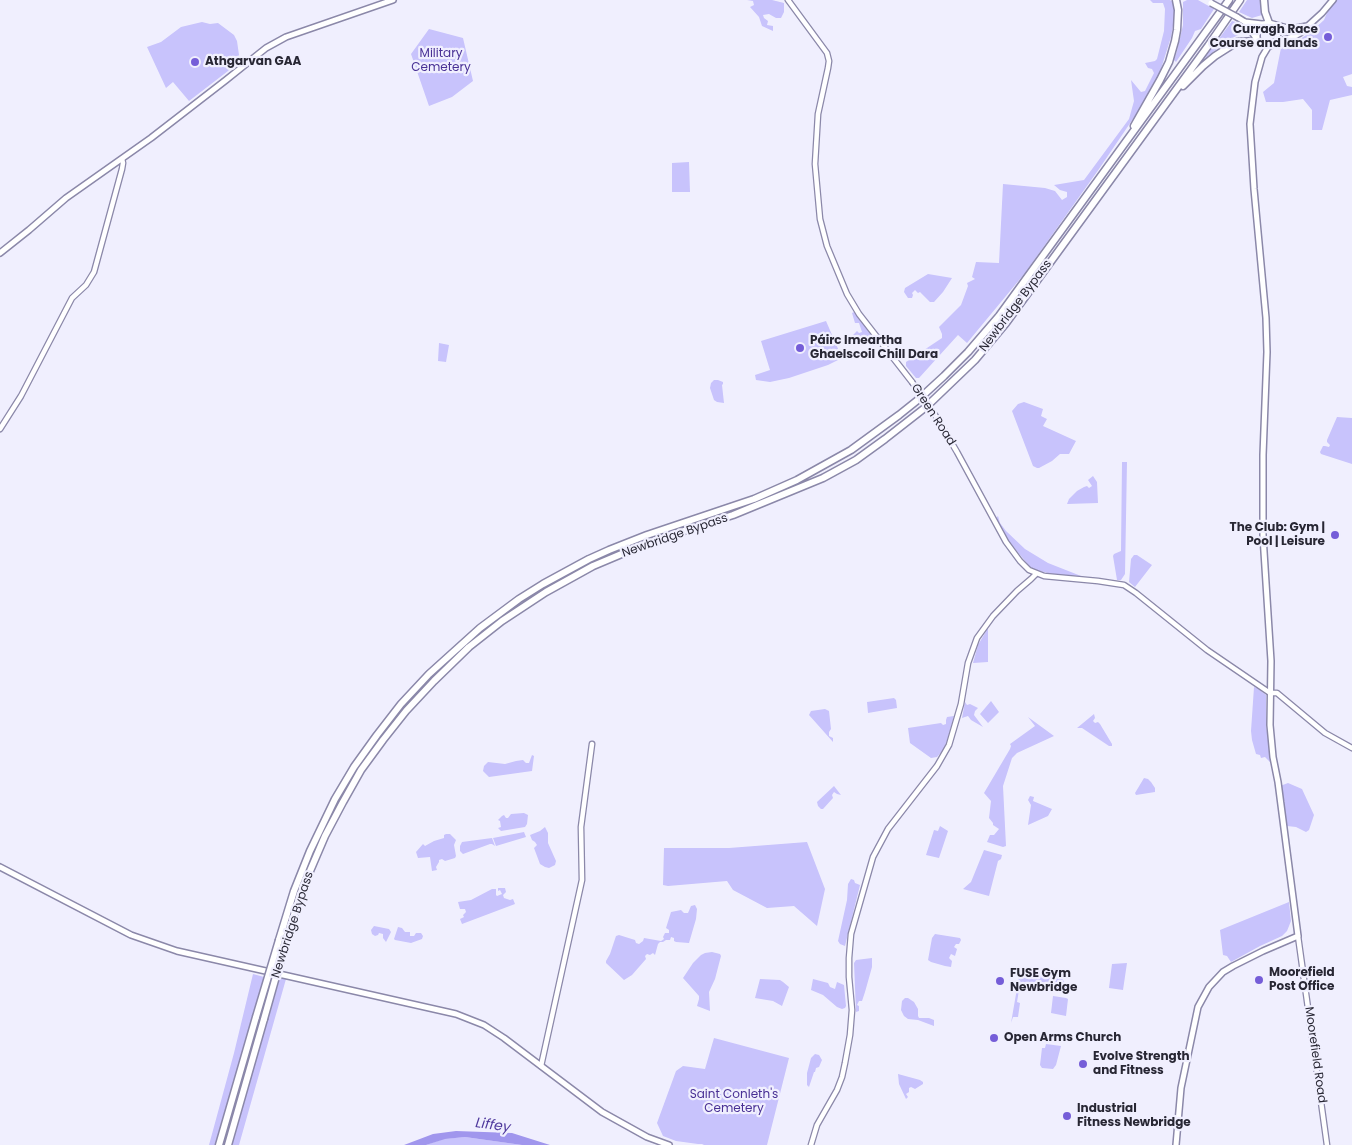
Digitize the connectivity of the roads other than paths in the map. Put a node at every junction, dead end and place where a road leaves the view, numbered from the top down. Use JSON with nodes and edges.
{"nodes":[{"id":1,"x":393,"y":0,"type":"edge"},
{"id":2,"x":788,"y":0,"type":"edge"},
{"id":3,"x":1176,"y":0,"type":"edge"},
{"id":4,"x":1229,"y":0,"type":"edge"},
{"id":5,"x":1240,"y":0,"type":"edge"},
{"id":6,"x":1264,"y":0,"type":"edge"},
{"id":7,"x":1333,"y":0,"type":"edge"},
{"id":8,"x":1208,"y":2,"type":"edge"},
{"id":9,"x":1245,"y":22,"type":"junction"},
{"id":10,"x":1268,"y":24,"type":"junction"},
{"id":11,"x":1308,"y":26,"type":"junction"},
{"id":12,"x":1259,"y":41,"type":"junction"},
{"id":13,"x":1273,"y":43,"type":"junction"},
{"id":14,"x":1262,"y":57,"type":"junction"},
{"id":15,"x":1144,"y":133,"type":"junction"},
{"id":16,"x":122,"y":159,"type":"junction"},
{"id":17,"x":1114,"y":159,"type":"junction"},
{"id":18,"x":0,"y":253,"type":"edge"},
{"id":19,"x":0,"y":429,"type":"edge"},
{"id":20,"x":1036,"y":574,"type":"junction"},
{"id":21,"x":1270,"y":693,"type":"junction"},
{"id":22,"x":592,"y":744,"type":"dead end"},
{"id":23,"x":1352,"y":748,"type":"edge"},
{"id":24,"x":0,"y":867,"type":"edge"},
{"id":25,"x":1298,"y":936,"type":"junction"},
{"id":26,"x":541,"y":1066,"type":"junction"},
{"id":27,"x":219,"y":1145,"type":"edge"},
{"id":28,"x":228,"y":1145,"type":"edge"},
{"id":29,"x":669,"y":1145,"type":"edge"},
{"id":30,"x":811,"y":1145,"type":"edge"},
{"id":31,"x":1176,"y":1145,"type":"edge"},
{"id":32,"x":1327,"y":1145,"type":"edge"}],
"edges":[{"from":1,"to":16,"type":"main road"},
{"from":2,"to":20,"type":"street","name":"Green Road","bridge":true},
{"from":3,"to":17,"type":"highway"},
{"from":4,"to":17,"type":"highway","name":"Newbridge Bypass"},
{"from":5,"to":15,"type":"highway","name":"Newbridge Bypass"},
{"from":6,"to":10,"type":"highway"},
{"from":7,"to":11,"type":"main road"},
{"from":8,"to":9,"type":"main road","bridge":true},
{"from":9,"to":10,"type":"main road"},
{"from":9,"to":12,"type":"main road"},
{"from":10,"to":11,"type":"main road"},
{"from":10,"to":12,"type":"main road"},
{"from":10,"to":13,"type":"main road"},
{"from":11,"to":13,"type":"main road"},
{"from":12,"to":13,"type":"main road"},
{"from":12,"to":14,"type":"main road"},
{"from":12,"to":15,"type":"highway"},
{"from":13,"to":14,"type":"main road"},
{"from":14,"to":21,"type":"main road"},
{"from":15,"to":28,"type":"highway","name":"Newbridge Bypass","bridge":true},
{"from":16,"to":18,"type":"main road"},
{"from":16,"to":19,"type":"street"},
{"from":17,"to":27,"type":"highway","name":"Newbridge Bypass","bridge":true},
{"from":20,"to":21,"type":"street"},
{"from":20,"to":30,"type":"street"},
{"from":21,"to":23,"type":"street"},
{"from":21,"to":25,"type":"main road"},
{"from":22,"to":26,"type":"street"},
{"from":24,"to":26,"type":"main road"},
{"from":25,"to":31,"type":"main road"},
{"from":25,"to":32,"type":"street","name":"Moorefield Road"},
{"from":26,"to":29,"type":"main road"}]}
